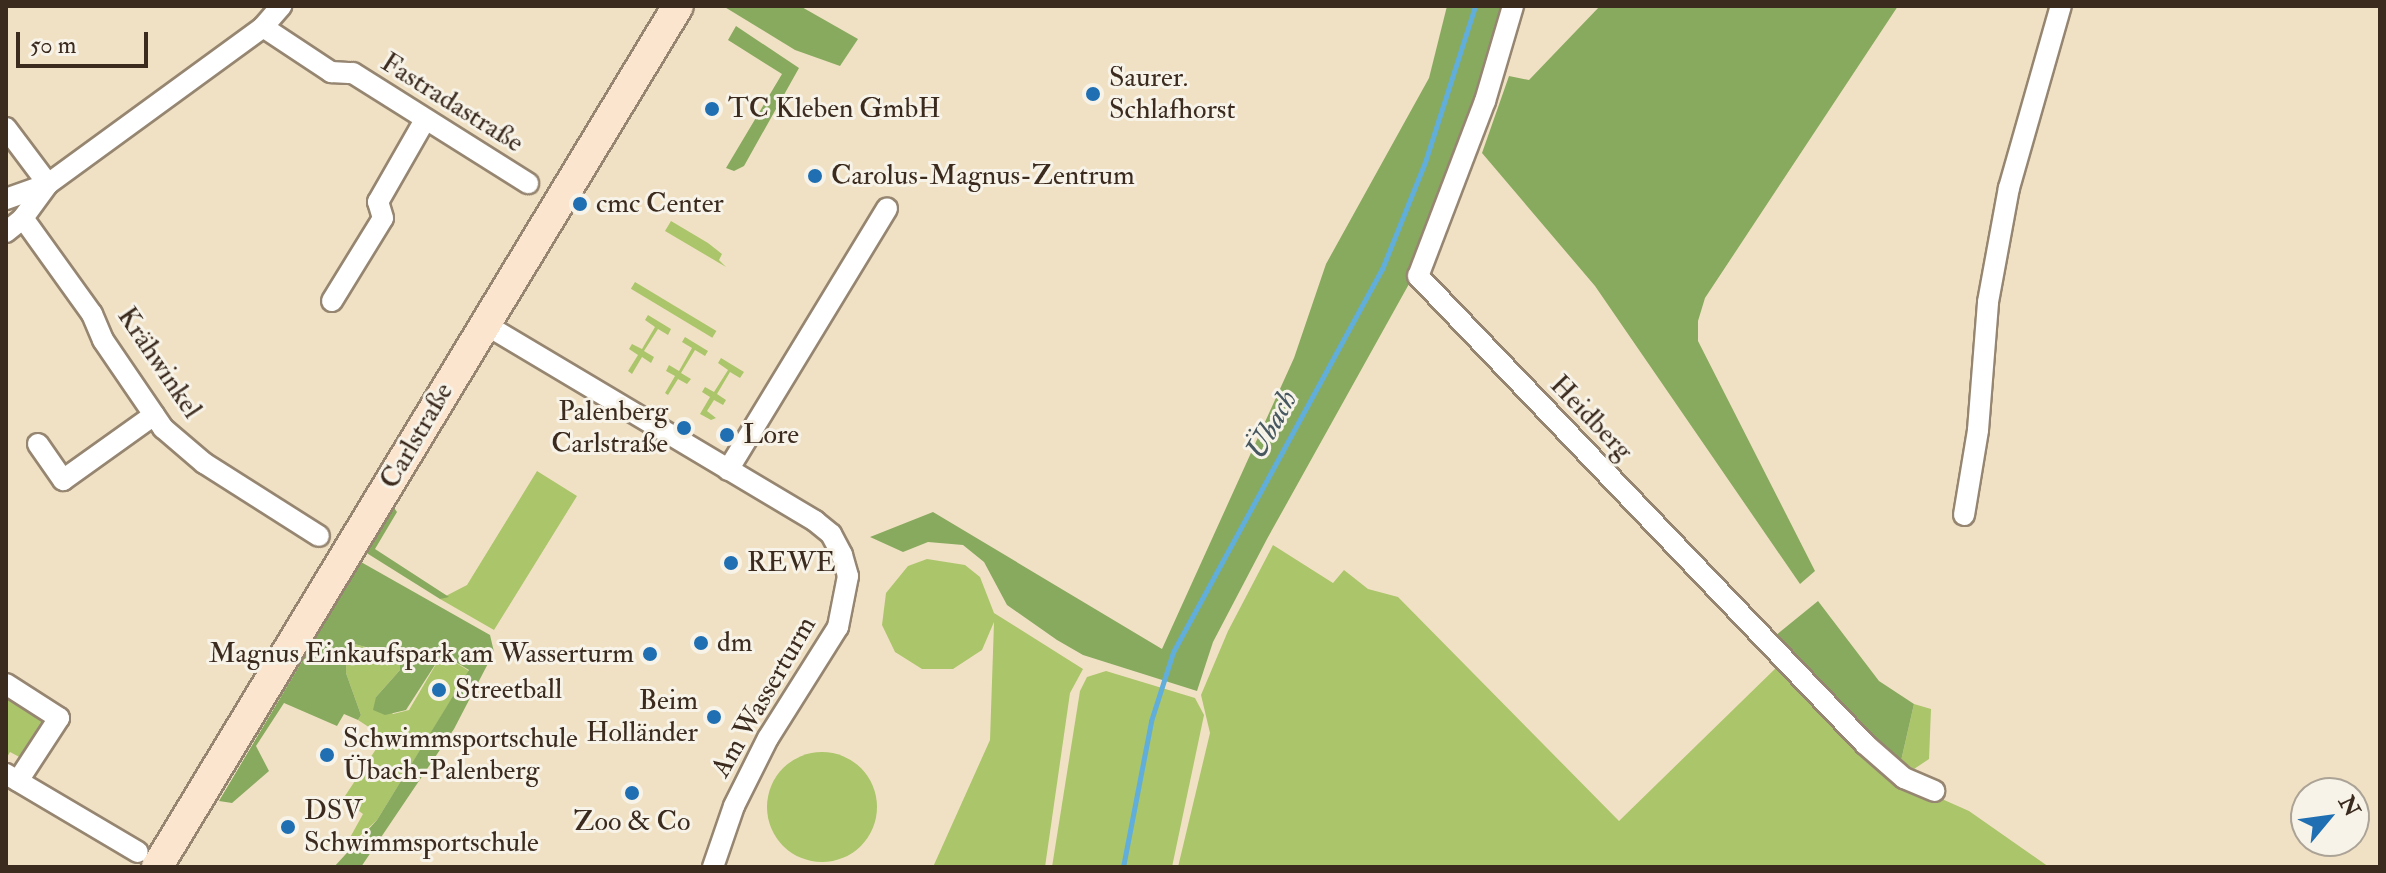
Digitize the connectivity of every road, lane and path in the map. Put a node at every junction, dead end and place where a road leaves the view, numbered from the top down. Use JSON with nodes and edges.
{"nodes":[{"id":1,"x":281,"y":6,"type":"edge"},
{"id":2,"x":678,"y":6,"type":"edge"},
{"id":3,"x":1513,"y":6,"type":"edge"},
{"id":4,"x":2061,"y":6,"type":"edge"},
{"id":5,"x":263,"y":27,"type":"junction"},
{"id":6,"x":425,"y":120,"type":"junction"},
{"id":7,"x":6,"y":128,"type":"edge"},
{"id":8,"x":528,"y":183,"type":"dead end"},
{"id":9,"x":48,"y":184,"type":"junction"},
{"id":10,"x":6,"y":199,"type":"edge"},
{"id":11,"x":887,"y":209,"type":"dead end"},
{"id":12,"x":23,"y":218,"type":"junction"},
{"id":13,"x":6,"y":232,"type":"edge"},
{"id":14,"x":332,"y":301,"type":"dead end"},
{"id":15,"x":483,"y":323,"type":"junction"},
{"id":16,"x":154,"y":415,"type":"junction"},
{"id":17,"x":38,"y":444,"type":"dead end"},
{"id":18,"x":728,"y":470,"type":"junction"},
{"id":19,"x":1964,"y":515,"type":"dead end"},
{"id":20,"x":319,"y":536,"type":"dead end"},
{"id":21,"x":6,"y":684,"type":"edge"},
{"id":22,"x":12,"y":778,"type":"edge"},
{"id":23,"x":1934,"y":791,"type":"dead end"},
{"id":24,"x":147,"y":859,"type":"edge"},
{"id":25,"x":713,"y":867,"type":"edge"}],
"edges":[{"from":1,"to":5,"type":"street"},
{"from":2,"to":15,"type":"main road","name":"Carlstraße"},
{"from":3,"to":23,"type":"street","name":"Heidberg"},
{"from":4,"to":19,"type":"street"},
{"from":5,"to":6,"type":"street","name":"Fastradastraße"},
{"from":5,"to":9,"type":"street"},
{"from":6,"to":8,"type":"street","name":"Fastradastraße"},
{"from":6,"to":14,"type":"street"},
{"from":7,"to":9,"type":"street"},
{"from":9,"to":10,"type":"street"},
{"from":9,"to":12,"type":"street"},
{"from":11,"to":18,"type":"street"},
{"from":12,"to":13,"type":"street"},
{"from":12,"to":16,"type":"street","name":"Krähwinkel"},
{"from":15,"to":18,"type":"street","name":"Am Wasserturm"},
{"from":15,"to":24,"type":"main road","name":"Carlstraße"},
{"from":16,"to":17,"type":"street"},
{"from":16,"to":20,"type":"street","name":"Krähwinkel"},
{"from":18,"to":25,"type":"street","name":"Am Wasserturm"},
{"from":21,"to":22,"type":"street"},
{"from":22,"to":24,"type":"street"}]}
